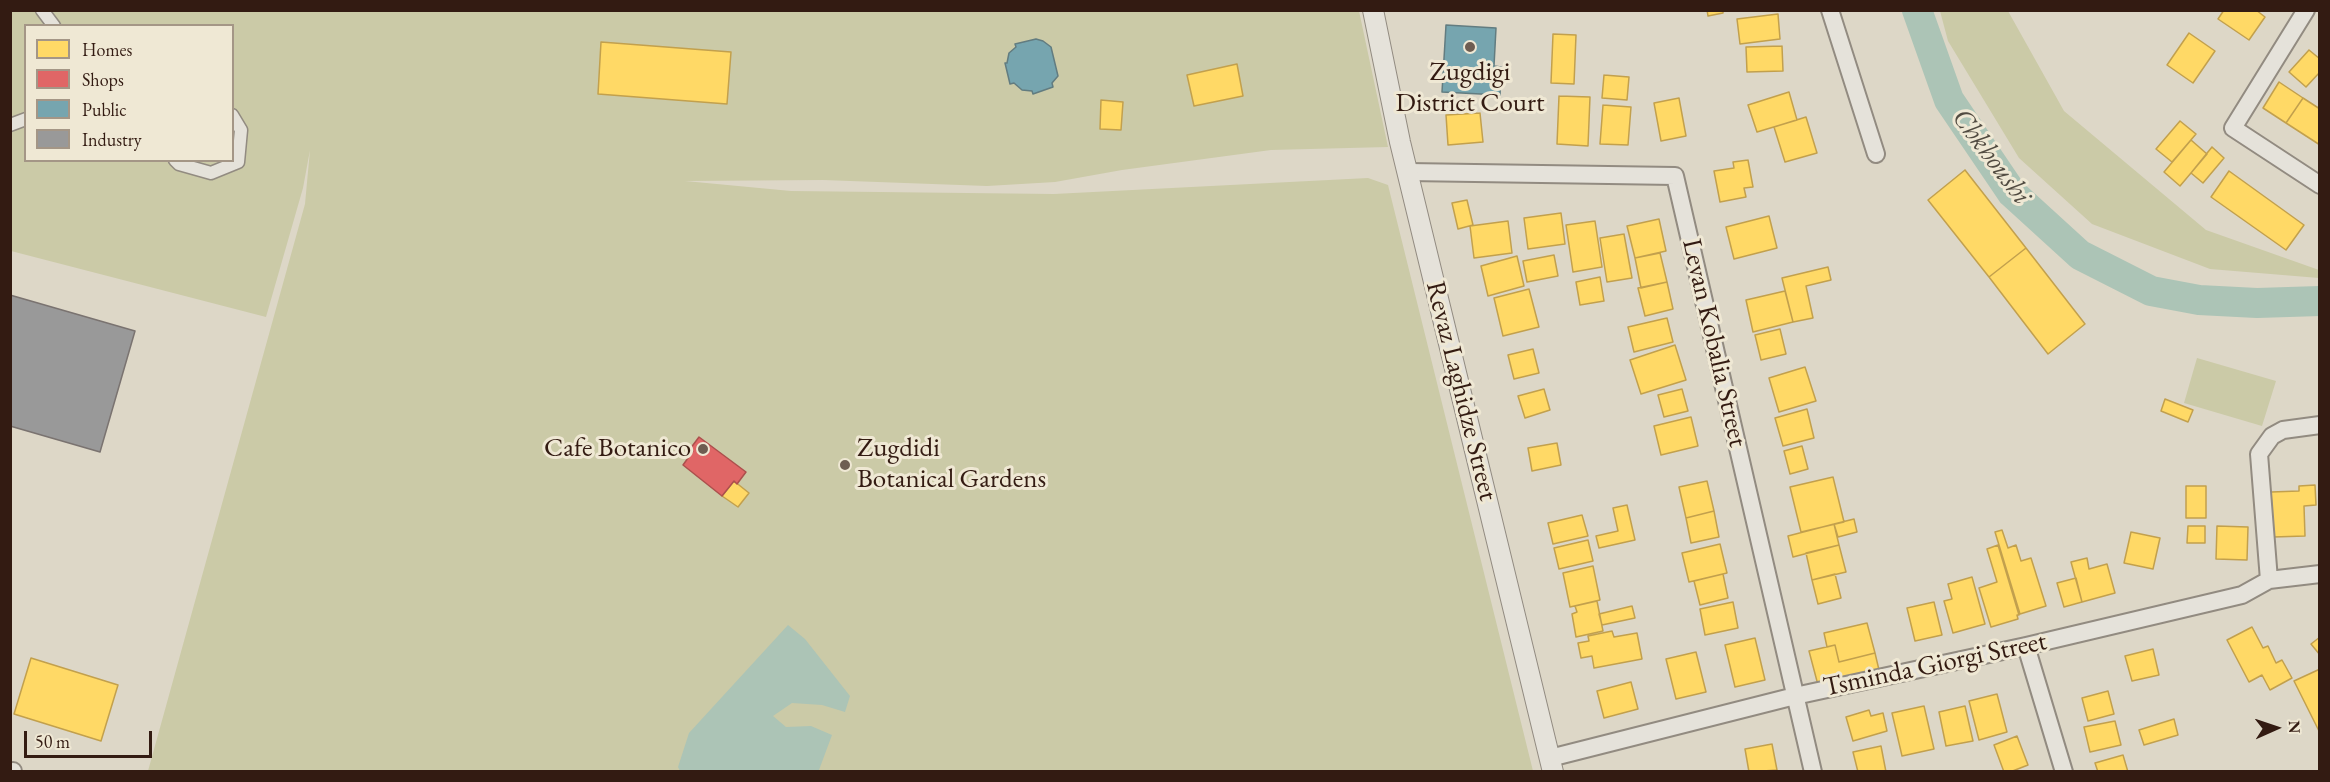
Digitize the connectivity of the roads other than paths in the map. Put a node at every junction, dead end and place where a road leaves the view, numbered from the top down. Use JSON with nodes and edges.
{"nodes":[{"id":1,"x":42,"y":10,"type":"edge"},
{"id":2,"x":1373,"y":10,"type":"edge"},
{"id":3,"x":1830,"y":10,"type":"edge"},
{"id":4,"x":2306,"y":10,"type":"edge"},
{"id":5,"x":52,"y":24,"type":"edge"},
{"id":6,"x":234,"y":118,"type":"edge"},
{"id":7,"x":24,"y":119,"type":"edge"},
{"id":8,"x":10,"y":125,"type":"edge"},
{"id":9,"x":1876,"y":154,"type":"dead end"},
{"id":10,"x":177,"y":162,"type":"edge"},
{"id":11,"x":1408,"y":172,"type":"junction"},
{"id":12,"x":2319,"y":185,"type":"edge"},
{"id":13,"x":2319,"y":425,"type":"edge"},
{"id":14,"x":2319,"y":574,"type":"edge"},
{"id":15,"x":2269,"y":580,"type":"junction"},
{"id":16,"x":2025,"y":646,"type":"junction"},
{"id":17,"x":1795,"y":696,"type":"junction"},
{"id":18,"x":1551,"y":765,"type":"edge"},
{"id":19,"x":1813,"y":771,"type":"edge"},
{"id":20,"x":2064,"y":771,"type":"edge"}],
"edges":[{"from":1,"to":5,"type":"street"},
{"from":2,"to":11,"type":"street","name":"Revaz Laghidze Street"},
{"from":3,"to":9,"type":"street"},
{"from":4,"to":12,"type":"street"},
{"from":6,"to":10,"type":"street"},
{"from":7,"to":8,"type":"street"},
{"from":11,"to":17,"type":"street","name":"Levan Kobalia Street"},
{"from":11,"to":18,"type":"street","name":"Revaz Laghidze Street"},
{"from":13,"to":15,"type":"street"},
{"from":14,"to":15,"type":"street","name":"Tsminda Giorgi Street"},
{"from":15,"to":16,"type":"street","name":"Tsminda Giorgi Street"},
{"from":16,"to":17,"type":"street","name":"Tsminda Giorgi Street"},
{"from":16,"to":20,"type":"street"},
{"from":17,"to":18,"type":"street","name":"Tsminda Giorgi Street"},
{"from":17,"to":19,"type":"street","name":"Levan Kobalia Street"}]}
